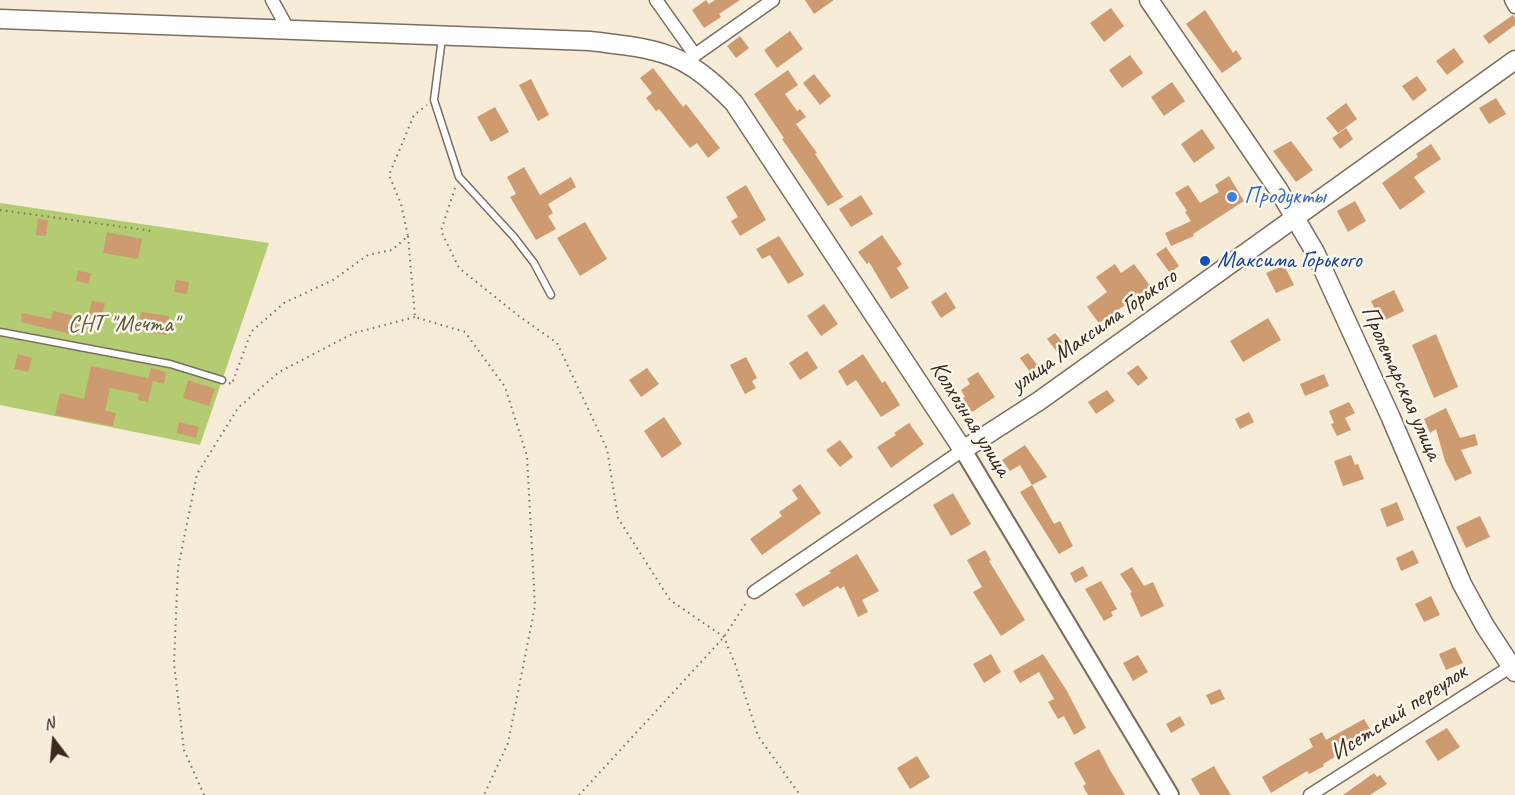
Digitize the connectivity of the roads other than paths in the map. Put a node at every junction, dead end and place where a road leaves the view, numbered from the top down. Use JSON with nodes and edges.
{"nodes":[{"id":1,"x":272,"y":0,"type":"edge"},
{"id":2,"x":656,"y":0,"type":"edge"},
{"id":3,"x":773,"y":0,"type":"edge"},
{"id":4,"x":1149,"y":0,"type":"edge"},
{"id":5,"x":1511,"y":0,"type":"edge"},
{"id":6,"x":1515,"y":7,"type":"edge"},
{"id":7,"x":0,"y":20,"type":"edge"},
{"id":8,"x":289,"y":31,"type":"junction"},
{"id":9,"x":442,"y":34,"type":"junction"},
{"id":10,"x":693,"y":60,"type":"junction"},
{"id":11,"x":1515,"y":60,"type":"edge"},
{"id":12,"x":1293,"y":217,"type":"junction"},
{"id":13,"x":551,"y":295,"type":"dead end"},
{"id":14,"x":0,"y":332,"type":"edge"},
{"id":15,"x":222,"y":380,"type":"road end"},
{"id":16,"x":963,"y":450,"type":"junction"},
{"id":17,"x":754,"y":592,"type":"road end"},
{"id":18,"x":1512,"y":670,"type":"edge"},
{"id":19,"x":1170,"y":795,"type":"edge"},
{"id":20,"x":1310,"y":795,"type":"edge"}],
"edges":[{"from":1,"to":8,"type":"street"},
{"from":2,"to":10,"type":"street"},
{"from":3,"to":10,"type":"street"},
{"from":4,"to":12,"type":"main road","name":"Пролетарская улица"},
{"from":5,"to":6,"type":"street"},
{"from":7,"to":8,"type":"main road","name":"Колхозная улица"},
{"from":8,"to":9,"type":"main road","name":"Колхозная улица"},
{"from":9,"to":10,"type":"main road","name":"Колхозная улица"},
{"from":9,"to":13,"type":"lane"},
{"from":10,"to":16,"type":"main road","name":"Колхозная улица"},
{"from":11,"to":12,"type":"main road","name":"улица Максима Горького"},
{"from":12,"to":16,"type":"main road","name":"улица Максима Горького"},
{"from":12,"to":18,"type":"main road","name":"Пролетарская улица"},
{"from":14,"to":15,"type":"lane"},
{"from":16,"to":17,"type":"street","name":"улица Максима Горького"},
{"from":16,"to":19,"type":"street","name":"Колхозная улица"},
{"from":18,"to":20,"type":"street","name":"Исетский переулок"}]}
